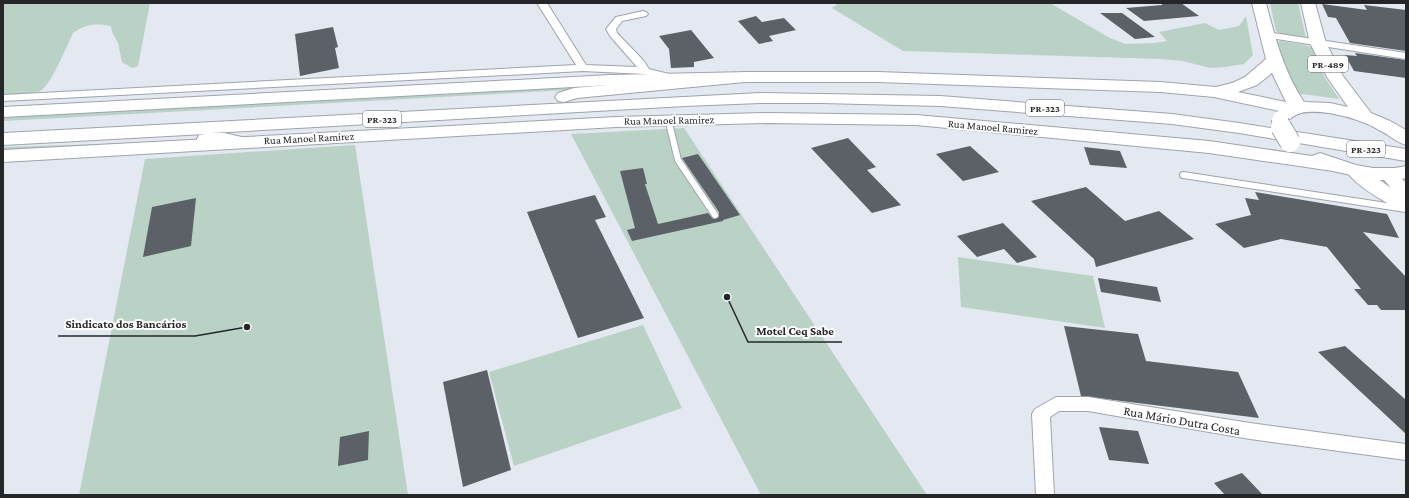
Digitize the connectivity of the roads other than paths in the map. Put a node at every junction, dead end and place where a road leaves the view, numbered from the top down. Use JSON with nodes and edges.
{"nodes":[{"id":1,"x":542,"y":3,"type":"edge"},
{"id":2,"x":1259,"y":3,"type":"edge"},
{"id":3,"x":1308,"y":3,"type":"edge"},
{"id":4,"x":643,"y":14,"type":"dead end"},
{"id":5,"x":1266,"y":35,"type":"junction"},
{"id":6,"x":1318,"y":43,"type":"junction"},
{"id":7,"x":1406,"y":56,"type":"edge"},
{"id":8,"x":1275,"y":59,"type":"junction"},
{"id":9,"x":583,"y":68,"type":"junction"},
{"id":10,"x":644,"y":71,"type":"junction"},
{"id":11,"x":669,"y":77,"type":"junction"},
{"id":12,"x":749,"y":77,"type":"junction"},
{"id":13,"x":1214,"y":92,"type":"junction"},
{"id":14,"x":3,"y":98,"type":"edge"},
{"id":15,"x":559,"y":99,"type":"junction"},
{"id":16,"x":3,"y":112,"type":"edge"},
{"id":17,"x":1291,"y":112,"type":"junction"},
{"id":18,"x":1367,"y":117,"type":"junction"},
{"id":19,"x":668,"y":120,"type":"junction"},
{"id":20,"x":1406,"y":124,"type":"edge"},
{"id":21,"x":3,"y":129,"type":"edge"},
{"id":22,"x":37,"y":137,"type":"junction"},
{"id":23,"x":3,"y":139,"type":"edge"},
{"id":24,"x":1406,"y":139,"type":"edge"},
{"id":25,"x":239,"y":142,"type":"junction"},
{"id":26,"x":1406,"y":146,"type":"edge"},
{"id":27,"x":1406,"y":155,"type":"edge"},
{"id":28,"x":3,"y":156,"type":"edge"},
{"id":29,"x":1333,"y":165,"type":"junction"},
{"id":30,"x":1354,"y":171,"type":"junction"},
{"id":31,"x":1183,"y":175,"type":"dead end"},
{"id":32,"x":1399,"y":175,"type":"edge"},
{"id":33,"x":1406,"y":194,"type":"edge"},
{"id":34,"x":1406,"y":205,"type":"edge"},
{"id":35,"x":1406,"y":209,"type":"edge"},
{"id":36,"x":715,"y":215,"type":"dead end"},
{"id":37,"x":1406,"y":452,"type":"edge"},
{"id":38,"x":1045,"y":495,"type":"edge"}],
"edges":[{"from":1,"to":9,"type":"street"},
{"from":2,"to":5,"type":"main road"},
{"from":3,"to":6,"type":"main road","number":"PR-489"},
{"from":4,"to":10,"type":"street"},
{"from":5,"to":6,"type":"street"},
{"from":5,"to":8,"type":"main road"},
{"from":6,"to":7,"type":"street"},
{"from":6,"to":18,"type":"main road","number":"PR-489"},
{"from":8,"to":13,"type":"main road"},
{"from":8,"to":17,"type":"main road"},
{"from":9,"to":10,"type":"street"},
{"from":9,"to":14,"type":"street"},
{"from":10,"to":11,"type":"street"},
{"from":11,"to":12,"type":"main road"},
{"from":11,"to":16,"type":"main road"},
{"from":12,"to":13,"type":"main road"},
{"from":12,"to":15,"type":"main road"},
{"from":13,"to":17,"type":"main road"},
{"from":15,"to":21,"type":"main road","number":"PR-323"},
{"from":15,"to":26,"type":"main road","number":"PR-323"},
{"from":17,"to":18,"type":"main road","number":"PR-489"},
{"from":17,"to":29,"type":"main road","bridge":true},
{"from":18,"to":20,"type":"main road"},
{"from":18,"to":24,"type":"main road","number":"PR-489"},
{"from":19,"to":25,"type":"main road","name":"Rua Manoel Ramirez"},
{"from":19,"to":29,"type":"main road","name":"Rua Manoel Ramirez"},
{"from":19,"to":36,"type":"lane"},
{"from":22,"to":23,"type":"main road","number":"PR-323"},
{"from":22,"to":25,"type":"main road"},
{"from":22,"to":27,"type":"main road","number":"PR-323"},
{"from":25,"to":28,"type":"main road","name":"Rua Manoel Ramirez"},
{"from":29,"to":30,"type":"main road"},
{"from":30,"to":32,"type":"main road"},
{"from":30,"to":34,"type":"street"},
{"from":31,"to":35,"type":"lane"},
{"from":32,"to":33,"type":"street"},
{"from":37,"to":38,"type":"street","name":"Rua Mário Dutra Costa"}]}
